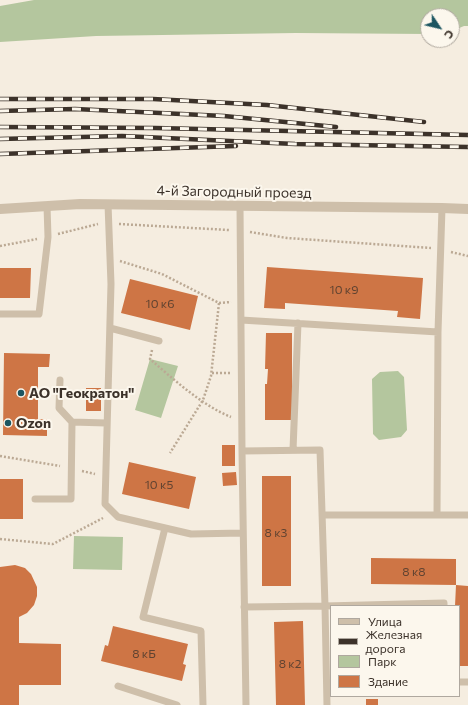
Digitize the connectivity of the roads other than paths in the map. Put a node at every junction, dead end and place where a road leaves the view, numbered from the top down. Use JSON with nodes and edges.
{"nodes":[{"id":1,"x":108,"y":204,"type":"junction"},
{"id":2,"x":47,"y":206,"type":"junction"},
{"id":3,"x":240,"y":206,"type":"junction"},
{"id":4,"x":442,"y":208,"type":"junction"},
{"id":5,"x":0,"y":209,"type":"edge"},
{"id":6,"x":468,"y":209,"type":"edge"},
{"id":7,"x":0,"y":314,"type":"edge"},
{"id":8,"x":241,"y":320,"type":"junction"},
{"id":9,"x":298,"y":323,"type":"junction"},
{"id":10,"x":110,"y":328,"type":"junction"},
{"id":11,"x":438,"y":332,"type":"junction"},
{"id":12,"x":159,"y":341,"type":"dead end"},
{"id":13,"x":60,"y":380,"type":"dead end"},
{"id":14,"x":72,"y":422,"type":"junction"},
{"id":15,"x":106,"y":423,"type":"junction"},
{"id":16,"x":293,"y":450,"type":"junction"},
{"id":17,"x":242,"y":451,"type":"junction"},
{"id":18,"x":35,"y":499,"type":"dead end"},
{"id":19,"x":322,"y":515,"type":"junction"},
{"id":20,"x":437,"y":515,"type":"junction"},
{"id":21,"x":468,"y":515,"type":"edge"},
{"id":22,"x":165,"y":528,"type":"junction"},
{"id":23,"x":243,"y":533,"type":"junction"},
{"id":24,"x":364,"y":605,"type":"edge"},
{"id":25,"x":444,"y":605,"type":"edge"},
{"id":26,"x":324,"y":606,"type":"junction"},
{"id":27,"x":330,"y":606,"type":"edge"},
{"id":28,"x":244,"y":607,"type":"junction"},
{"id":29,"x":118,"y":686,"type":"dead end"},
{"id":30,"x":177,"y":705,"type":"edge"},
{"id":31,"x":203,"y":705,"type":"edge"},
{"id":32,"x":246,"y":705,"type":"edge"},
{"id":33,"x":326,"y":705,"type":"edge"}],
"edges":[{"from":1,"to":2,"type":"street","name":"4-й Загородный проезд"},
{"from":1,"to":3,"type":"street","name":"4-й Загородный проезд"},
{"from":1,"to":10,"type":"lane"},
{"from":2,"to":5,"type":"street","name":"4-й Загородный проезд"},
{"from":2,"to":7,"type":"lane"},
{"from":3,"to":4,"type":"street","name":"4-й Загородный проезд"},
{"from":3,"to":8,"type":"lane"},
{"from":4,"to":6,"type":"street","name":"4-й Загородный проезд"},
{"from":4,"to":11,"type":"lane"},
{"from":8,"to":9,"type":"lane"},
{"from":8,"to":17,"type":"lane"},
{"from":9,"to":11,"type":"lane"},
{"from":9,"to":16,"type":"lane"},
{"from":10,"to":12,"type":"lane"},
{"from":10,"to":15,"type":"lane"},
{"from":11,"to":20,"type":"lane"},
{"from":13,"to":14,"type":"lane"},
{"from":14,"to":15,"type":"lane"},
{"from":14,"to":18,"type":"lane"},
{"from":15,"to":22,"type":"lane"},
{"from":16,"to":17,"type":"lane"},
{"from":16,"to":19,"type":"lane"},
{"from":17,"to":23,"type":"lane"},
{"from":19,"to":20,"type":"lane"},
{"from":19,"to":26,"type":"lane"},
{"from":20,"to":21,"type":"lane"},
{"from":22,"to":23,"type":"lane"},
{"from":22,"to":31,"type":"lane"},
{"from":23,"to":28,"type":"lane"},
{"from":24,"to":25,"type":"lane"},
{"from":26,"to":27,"type":"lane"},
{"from":26,"to":28,"type":"lane"},
{"from":26,"to":33,"type":"lane"},
{"from":28,"to":32,"type":"lane"},
{"from":29,"to":30,"type":"lane"}]}
